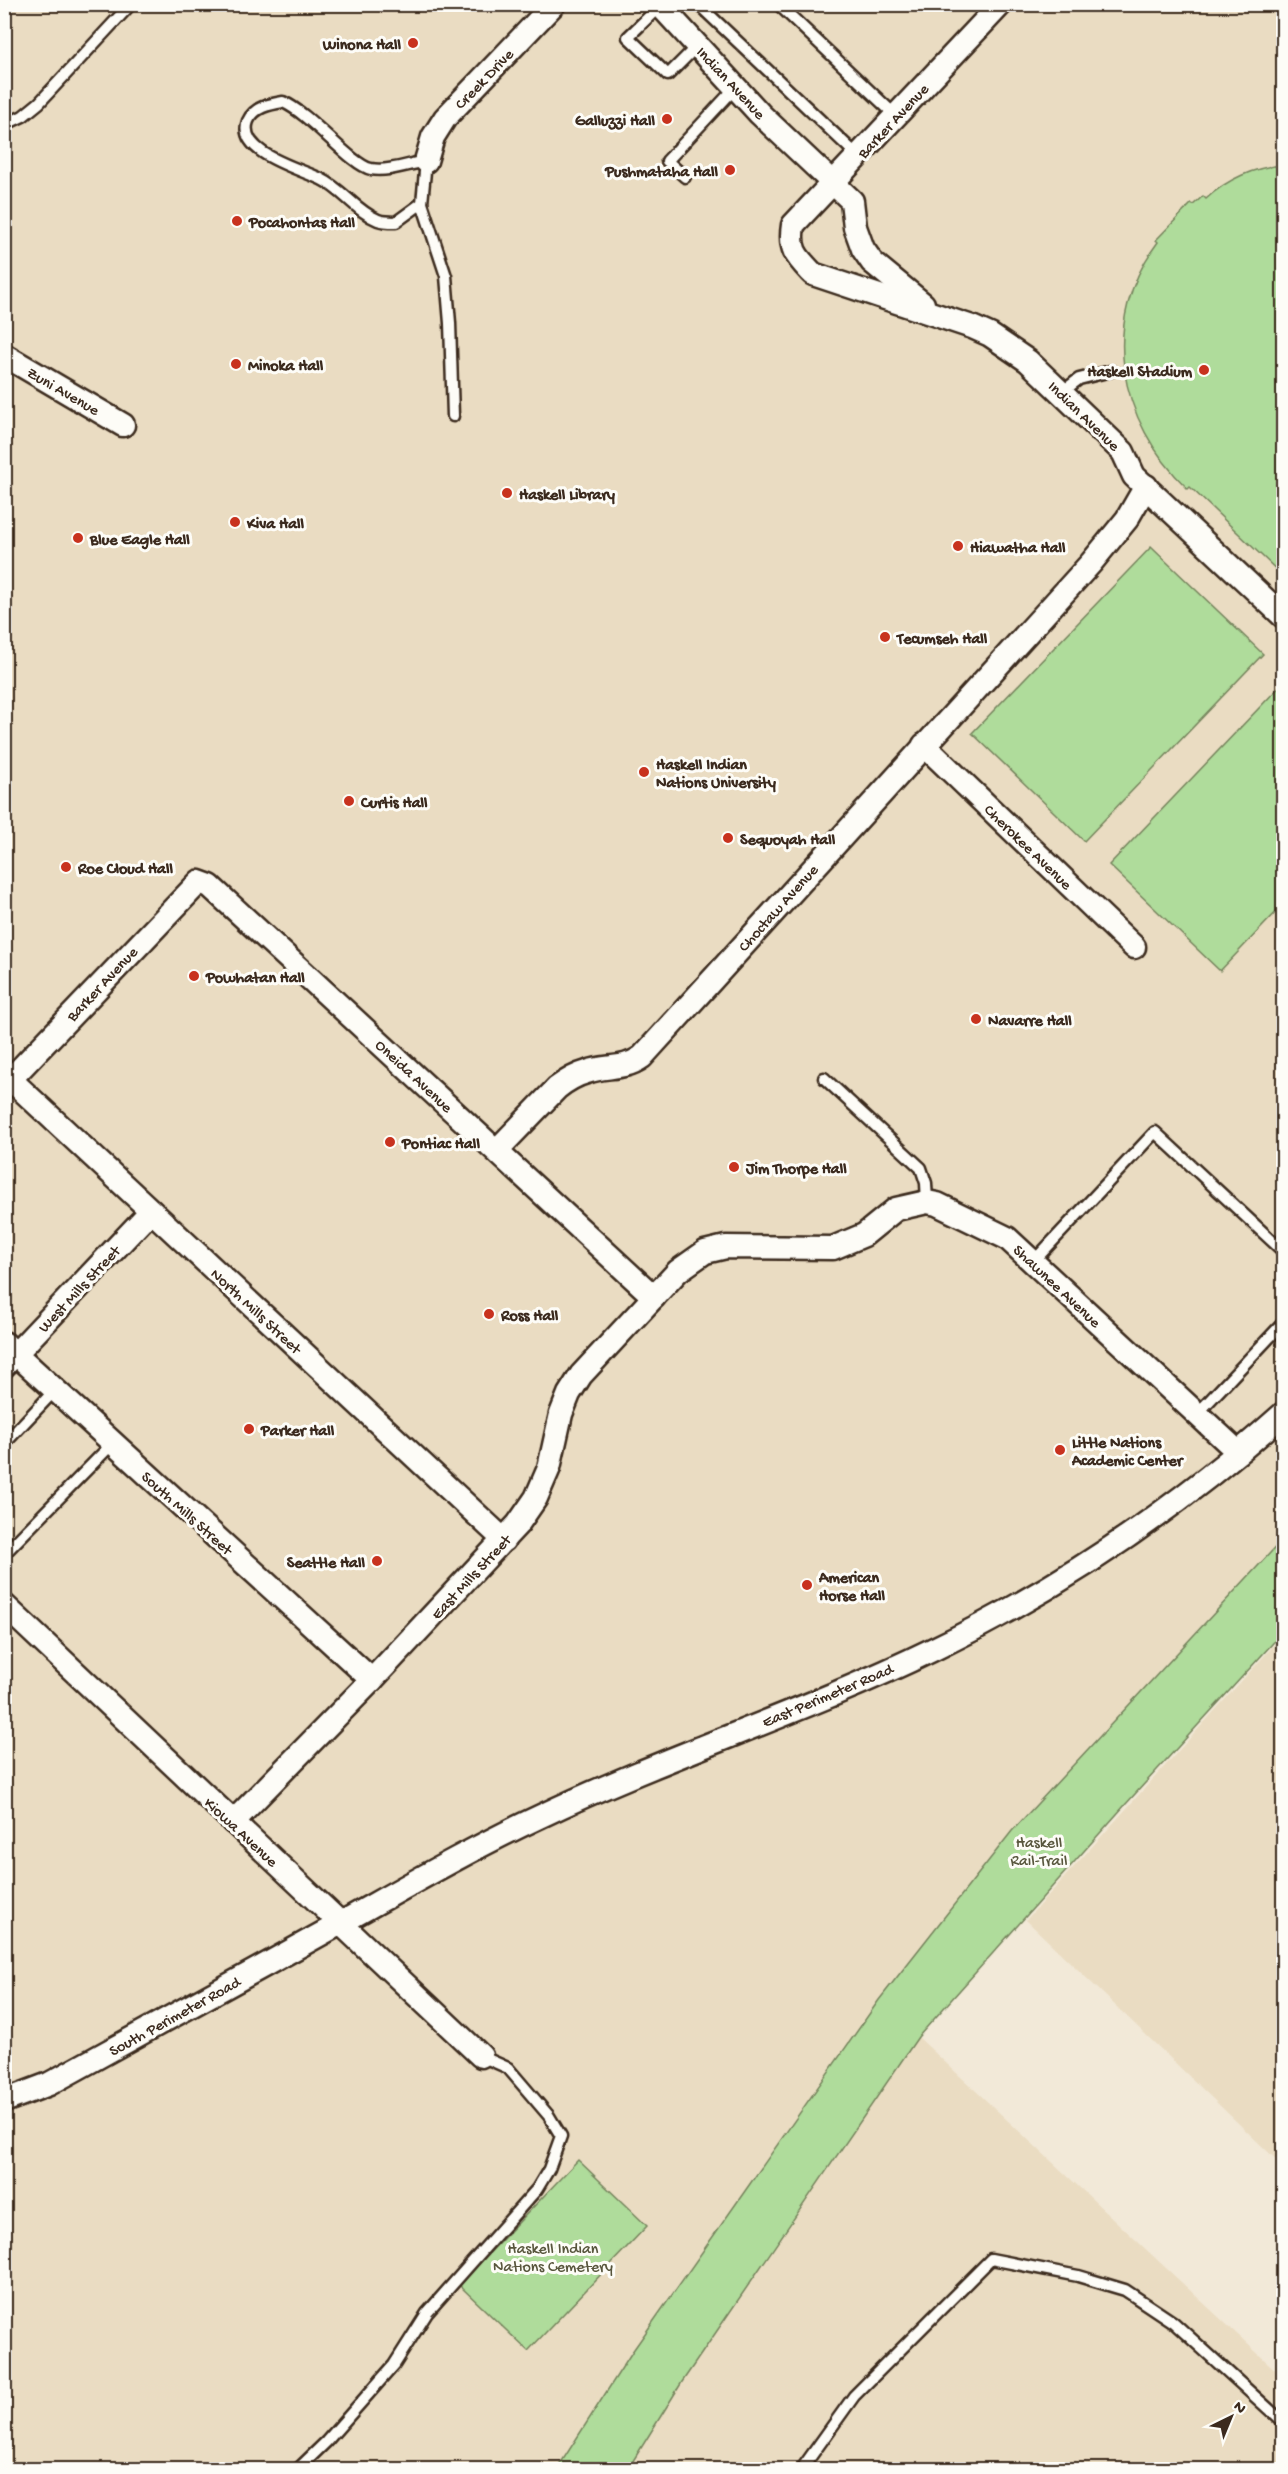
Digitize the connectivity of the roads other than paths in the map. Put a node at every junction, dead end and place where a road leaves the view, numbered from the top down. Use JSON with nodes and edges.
{"nodes":[{"id":1,"x":131,"y":4,"type":"edge"},
{"id":2,"x":554,"y":4,"type":"edge"},
{"id":3,"x":698,"y":4,"type":"edge"},
{"id":4,"x":778,"y":4,"type":"edge"},
{"id":5,"x":1001,"y":4,"type":"edge"},
{"id":6,"x":660,"y":5,"type":"edge"},
{"id":7,"x":697,"y":46,"type":"junction"},
{"id":8,"x":736,"y":87,"type":"junction"},
{"id":9,"x":896,"y":116,"type":"junction"},
{"id":10,"x":4,"y":125,"type":"edge"},
{"id":11,"x":858,"y":156,"type":"junction"},
{"id":12,"x":426,"y":161,"type":"junction"},
{"id":13,"x":685,"y":177,"type":"dead end"},
{"id":14,"x":833,"y":183,"type":"junction"},
{"id":15,"x":422,"y":204,"type":"junction"},
{"id":16,"x":791,"y":240,"type":"joint"},
{"id":17,"x":941,"y":317,"type":"junction"},
{"id":18,"x":4,"y":356,"type":"edge"},
{"id":19,"x":1111,"y":371,"type":"dead end"},
{"id":20,"x":1062,"y":392,"type":"junction"},
{"id":21,"x":453,"y":416,"type":"dead end"},
{"id":22,"x":123,"y":425,"type":"dead end"},
{"id":23,"x":1146,"y":486,"type":"junction"},
{"id":24,"x":1284,"y":617,"type":"edge"},
{"id":25,"x":924,"y":745,"type":"junction"},
{"id":26,"x":199,"y":882,"type":"joint"},
{"id":27,"x":1134,"y":947,"type":"dead end"},
{"id":28,"x":824,"y":1078,"type":"dead end"},
{"id":29,"x":8,"y":1083,"type":"edge"},
{"id":30,"x":497,"y":1150,"type":"junction"},
{"id":31,"x":927,"y":1202,"type":"junction"},
{"id":32,"x":151,"y":1211,"type":"junction"},
{"id":33,"x":1284,"y":1252,"type":"edge"},
{"id":34,"x":1033,"y":1262,"type":"junction"},
{"id":35,"x":654,"y":1297,"type":"junction"},
{"id":36,"x":1284,"y":1322,"type":"edge"},
{"id":37,"x":8,"y":1354,"type":"edge"},
{"id":38,"x":55,"y":1390,"type":"junction"},
{"id":39,"x":1284,"y":1413,"type":"edge"},
{"id":40,"x":1197,"y":1414,"type":"junction"},
{"id":41,"x":113,"y":1443,"type":"junction"},
{"id":42,"x":4,"y":1444,"type":"edge"},
{"id":43,"x":1238,"y":1452,"type":"junction"},
{"id":44,"x":504,"y":1540,"type":"junction"},
{"id":45,"x":4,"y":1554,"type":"edge"},
{"id":46,"x":4,"y":1605,"type":"edge"},
{"id":47,"x":372,"y":1680,"type":"junction"},
{"id":48,"x":233,"y":1822,"type":"junction"},
{"id":49,"x":340,"y":1924,"type":"junction"},
{"id":50,"x":481,"y":2056,"type":"joint"},
{"id":51,"x":4,"y":2101,"type":"edge"},
{"id":52,"x":1284,"y":2423,"type":"edge"},
{"id":53,"x":297,"y":2469,"type":"edge"},
{"id":54,"x":801,"y":2469,"type":"edge"}],
"edges":[{"from":1,"to":10,"type":"lane"},
{"from":2,"to":12,"type":"street","name":"Creek Drive"},
{"from":3,"to":11,"type":"lane"},
{"from":4,"to":9,"type":"lane"},
{"from":5,"to":9,"type":"street","name":"Barker Avenue"},
{"from":6,"to":7,"type":"street","name":"Indian Avenue"},
{"from":6,"to":7,"type":"lane"},
{"from":7,"to":8,"type":"street","name":"Indian Avenue"},
{"from":8,"to":13,"type":"lane"},
{"from":8,"to":14,"type":"street","name":"Indian Avenue"},
{"from":9,"to":11,"type":"street","name":"Barker Avenue"},
{"from":11,"to":14,"type":"street","name":"Barker Avenue"},
{"from":12,"to":15,"type":"lane"},
{"from":12,"to":15,"type":"lane"},
{"from":14,"to":16,"type":"street","name":"Barker Avenue"},
{"from":14,"to":17,"type":"street","name":"Indian Avenue"},
{"from":15,"to":21,"type":"lane"},
{"from":16,"to":17,"type":"street","name":"Indian Avenue"},
{"from":17,"to":20,"type":"street","name":"Indian Avenue"},
{"from":18,"to":22,"type":"street","name":"Zuni Avenue"},
{"from":19,"to":20,"type":"lane"},
{"from":20,"to":23,"type":"street","name":"Indian Avenue"},
{"from":23,"to":24,"type":"street","name":"Indian Avenue"},
{"from":23,"to":25,"type":"street","name":"Choctaw Avenue"},
{"from":25,"to":27,"type":"street","name":"Cherokee Avenue"},
{"from":25,"to":30,"type":"street","name":"Choctaw Avenue"},
{"from":26,"to":29,"type":"street","name":"Barker Avenue"},
{"from":26,"to":30,"type":"street","name":"Oneida Avenue"},
{"from":28,"to":31,"type":"lane"},
{"from":29,"to":32,"type":"street","name":"North Mills Street"},
{"from":30,"to":35,"type":"street","name":"Oneida Avenue"},
{"from":31,"to":34,"type":"street","name":"Shawnee Avenue"},
{"from":31,"to":35,"type":"street"},
{"from":32,"to":37,"type":"street","name":"West Mills Street"},
{"from":32,"to":44,"type":"street","name":"North Mills Street"},
{"from":33,"to":34,"type":"lane"},
{"from":34,"to":40,"type":"street","name":"Shawnee Avenue"},
{"from":35,"to":44,"type":"street","name":"East Mills Street"},
{"from":36,"to":40,"type":"lane"},
{"from":37,"to":38,"type":"street","name":"South Mills Street"},
{"from":38,"to":41,"type":"street","name":"South Mills Street"},
{"from":38,"to":42,"type":"lane"},
{"from":39,"to":43,"type":"street","name":"East Perimeter Road"},
{"from":40,"to":43,"type":"street","name":"Shawnee Avenue"},
{"from":41,"to":45,"type":"lane"},
{"from":41,"to":47,"type":"street","name":"South Mills Street"},
{"from":43,"to":49,"type":"street","name":"East Perimeter Road"},
{"from":44,"to":47,"type":"street","name":"East Mills Street"},
{"from":46,"to":48,"type":"street","name":"Kiowa Avenue"},
{"from":47,"to":48,"type":"street","name":"East Mills Street"},
{"from":48,"to":49,"type":"street","name":"Kiowa Avenue"},
{"from":49,"to":50,"type":"street","name":"Kiowa Avenue"},
{"from":49,"to":51,"type":"street","name":"South Perimeter Road"},
{"from":50,"to":53,"type":"lane"},
{"from":52,"to":54,"type":"lane"}]}
